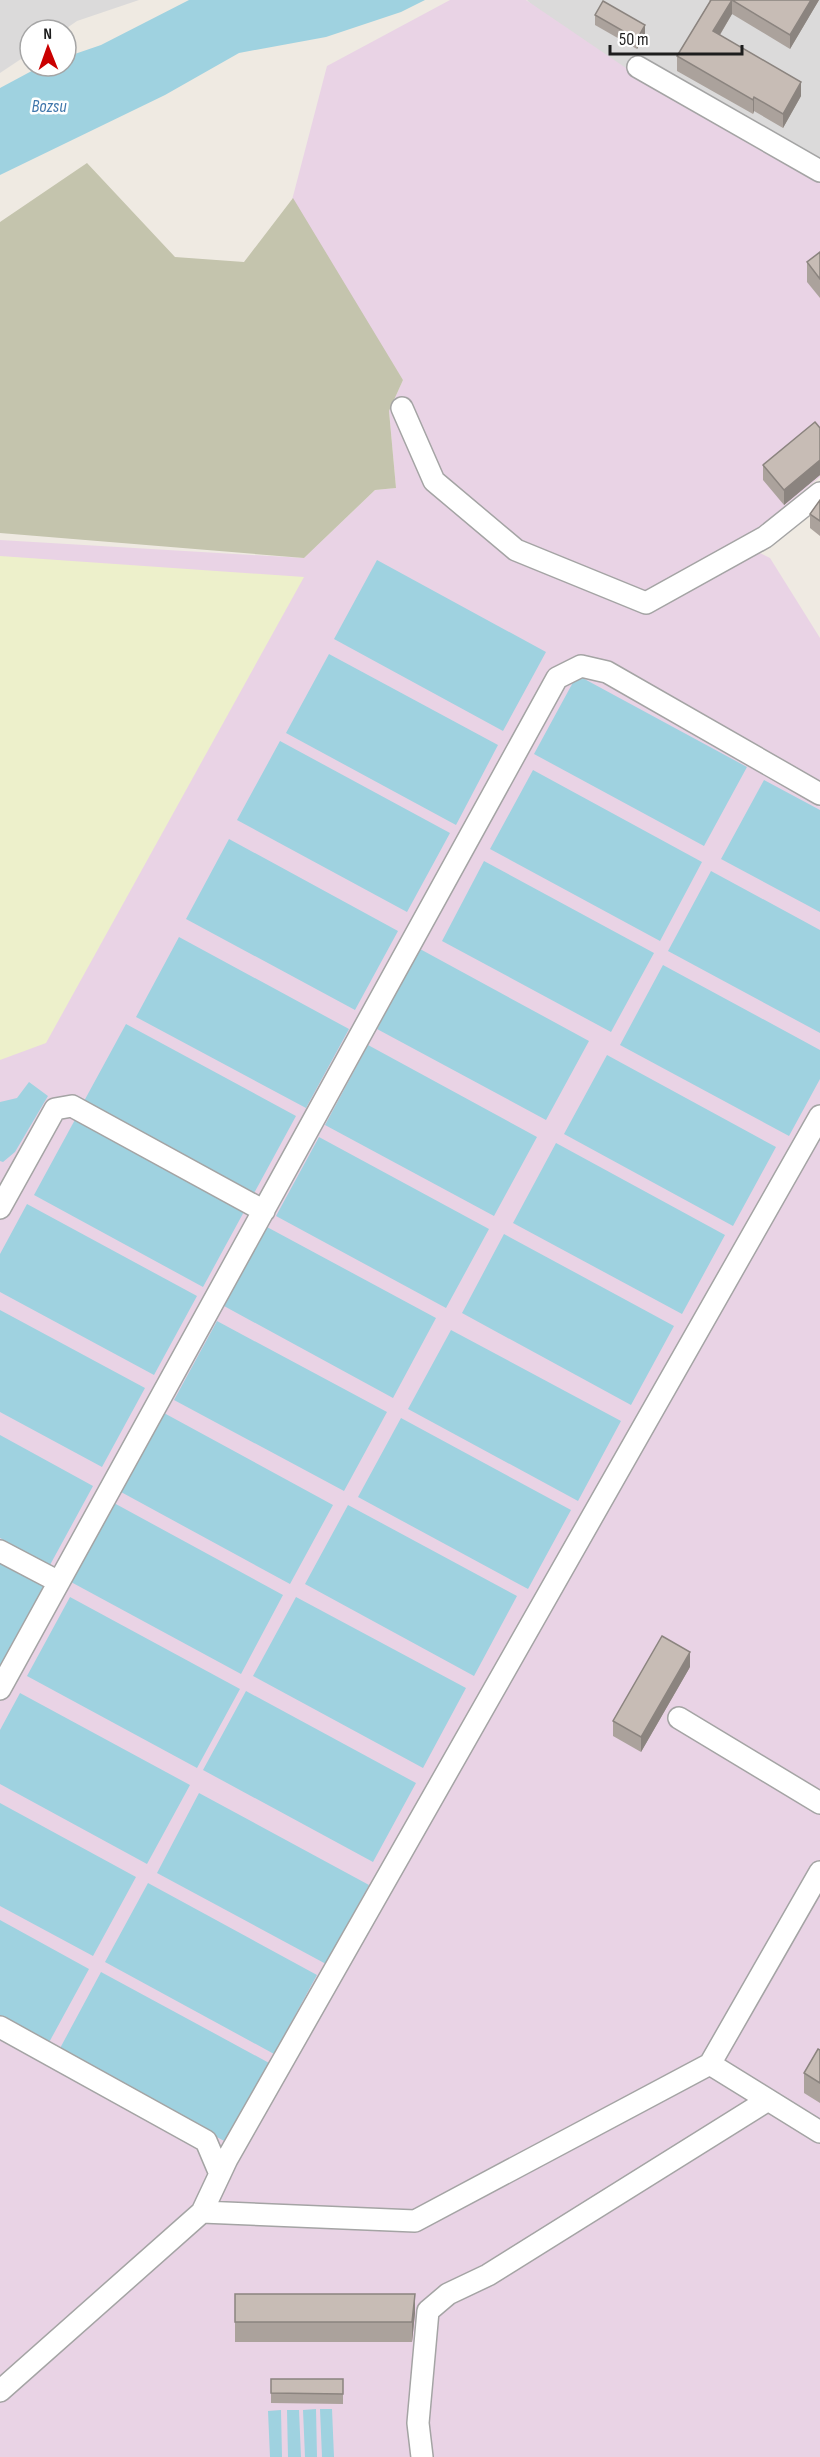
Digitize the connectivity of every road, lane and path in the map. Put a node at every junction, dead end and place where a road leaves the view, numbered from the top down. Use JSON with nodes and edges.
{"nodes":[{"id":1,"x":638,"y":67,"type":"dead end"},
{"id":2,"x":820,"y":171,"type":"edge"},
{"id":3,"x":402,"y":408,"type":"dead end"},
{"id":4,"x":820,"y":493,"type":"edge"},
{"id":5,"x":820,"y":794,"type":"edge"},
{"id":6,"x":820,"y":1116,"type":"edge"},
{"id":7,"x":2,"y":1200,"type":"edge"},
{"id":8,"x":264,"y":1211,"type":"junction"},
{"id":9,"x":0,"y":1551,"type":"edge"},
{"id":10,"x":59,"y":1582,"type":"junction"},
{"id":11,"x":0,"y":1689,"type":"edge"},
{"id":12,"x":679,"y":1718,"type":"dead end"},
{"id":13,"x":820,"y":1803,"type":"edge"},
{"id":14,"x":820,"y":1872,"type":"edge"},
{"id":15,"x":0,"y":2027,"type":"edge"},
{"id":16,"x":710,"y":2064,"type":"junction"},
{"id":17,"x":768,"y":2100,"type":"junction"},
{"id":18,"x":820,"y":2132,"type":"edge"},
{"id":19,"x":220,"y":2174,"type":"junction"},
{"id":20,"x":202,"y":2212,"type":"junction"},
{"id":21,"x":0,"y":2391,"type":"edge"},
{"id":22,"x":422,"y":2457,"type":"edge"}],
"edges":[{"from":1,"to":2,"type":"street"},
{"from":3,"to":4,"type":"street"},
{"from":5,"to":8,"type":"street"},
{"from":6,"to":19,"type":"street"},
{"from":7,"to":8,"type":"street"},
{"from":8,"to":10,"type":"street"},
{"from":9,"to":10,"type":"street"},
{"from":10,"to":11,"type":"street"},
{"from":12,"to":13,"type":"street"},
{"from":14,"to":16,"type":"street"},
{"from":15,"to":19,"type":"street"},
{"from":16,"to":17,"type":"street"},
{"from":16,"to":20,"type":"street"},
{"from":17,"to":18,"type":"street"},
{"from":17,"to":22,"type":"street"},
{"from":19,"to":20,"type":"street"},
{"from":20,"to":21,"type":"street"}]}
